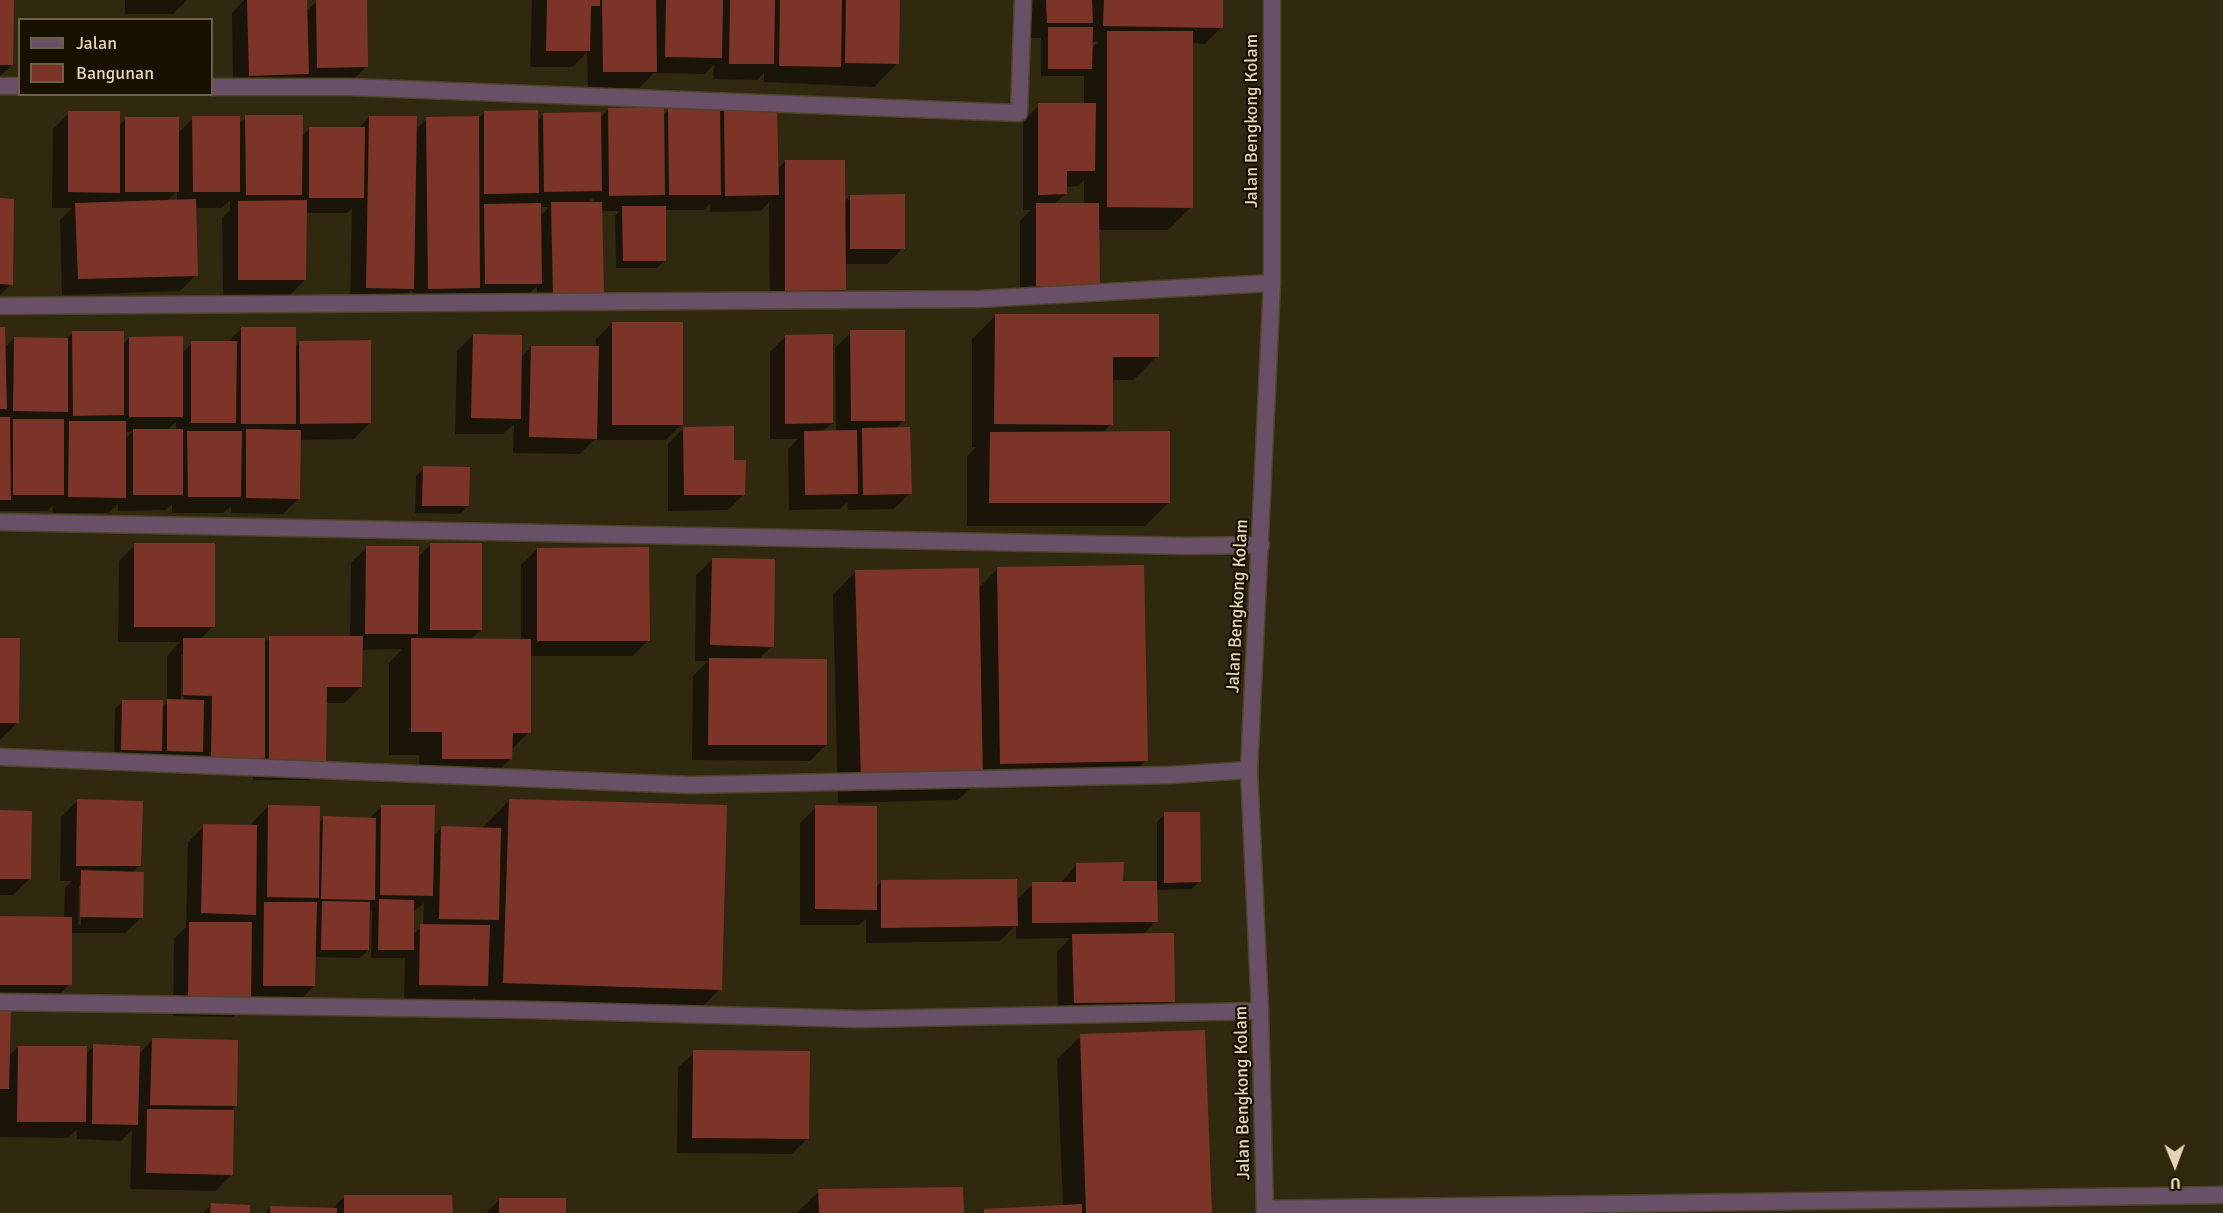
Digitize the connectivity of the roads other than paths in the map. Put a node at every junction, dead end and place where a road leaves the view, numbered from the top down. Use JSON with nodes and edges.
{"nodes":[{"id":1,"x":1023,"y":0,"type":"edge"},
{"id":2,"x":1272,"y":0,"type":"edge"},
{"id":3,"x":0,"y":86,"type":"edge"},
{"id":4,"x":18,"y":87,"type":"edge"},
{"id":5,"x":213,"y":87,"type":"edge"},
{"id":6,"x":1272,"y":283,"type":"junction"},
{"id":7,"x":0,"y":306,"type":"edge"},
{"id":8,"x":0,"y":522,"type":"edge"},
{"id":9,"x":1261,"y":545,"type":"junction"},
{"id":10,"x":0,"y":757,"type":"edge"},
{"id":11,"x":1249,"y":770,"type":"junction"},
{"id":12,"x":0,"y":1002,"type":"edge"},
{"id":13,"x":1260,"y":1011,"type":"junction"},
{"id":14,"x":2223,"y":1195,"type":"edge"},
{"id":15,"x":1265,"y":1211,"type":"edge"}],
"edges":[{"from":1,"to":5,"type":"street"},
{"from":2,"to":6,"type":"street","name":"Jalan Bengkong Kolam"},
{"from":3,"to":4,"type":"street"},
{"from":6,"to":7,"type":"street"},
{"from":6,"to":9,"type":"street","name":"Jalan Bengkong Kolam"},
{"from":8,"to":9,"type":"street"},
{"from":9,"to":11,"type":"street","name":"Jalan Bengkong Kolam"},
{"from":10,"to":11,"type":"street"},
{"from":11,"to":13,"type":"street","name":"Jalan Bengkong Kolam"},
{"from":12,"to":13,"type":"street"},
{"from":13,"to":15,"type":"street","name":"Jalan Bengkong Kolam"},
{"from":14,"to":15,"type":"street"}]}
